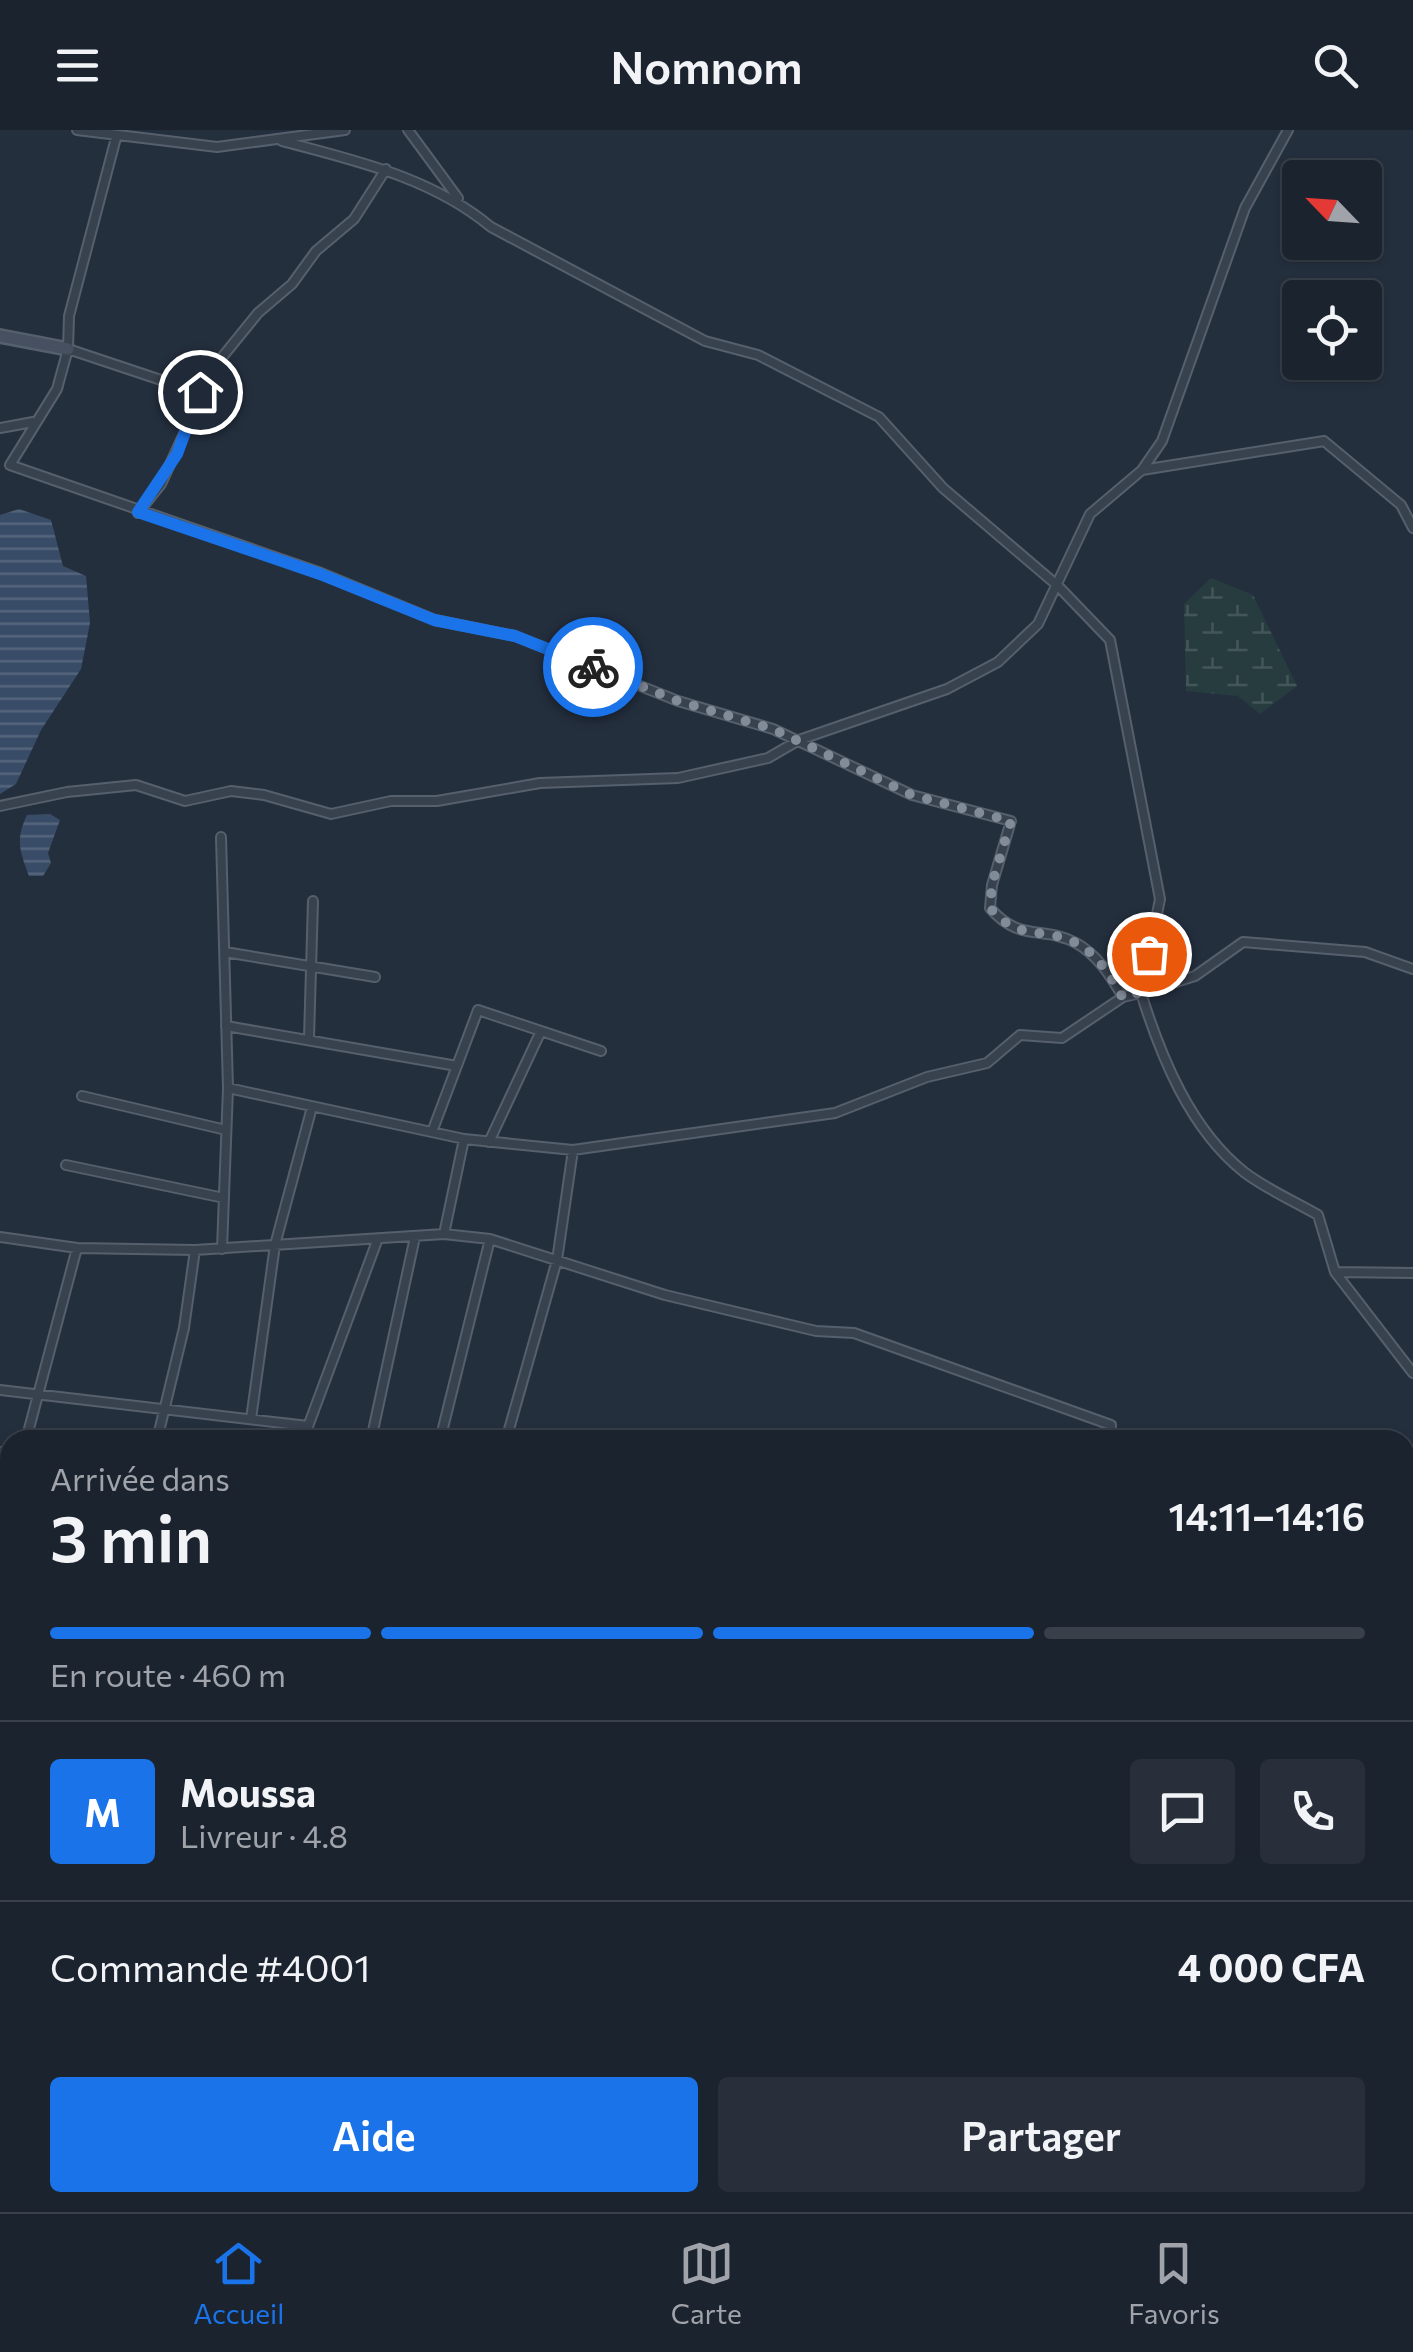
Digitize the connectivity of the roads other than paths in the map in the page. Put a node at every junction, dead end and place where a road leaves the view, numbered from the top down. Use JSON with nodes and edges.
{"nodes":[{"id":1,"x":78,"y":130,"type":"edge"},
{"id":2,"x":345,"y":130,"type":"edge"},
{"id":3,"x":408,"y":130,"type":"edge"},
{"id":4,"x":1288,"y":130,"type":"edge"},
{"id":5,"x":116,"y":138,"type":"junction"},
{"id":6,"x":282,"y":141,"type":"junction"},
{"id":7,"x":386,"y":169,"type":"junction"},
{"id":8,"x":460,"y":202,"type":"junction"},
{"id":9,"x":0,"y":336,"type":"edge"},
{"id":10,"x":68,"y":349,"type":"junction"},
{"id":11,"x":200,"y":392,"type":"junction"},
{"id":12,"x":33,"y":422,"type":"junction"},
{"id":13,"x":0,"y":428,"type":"edge"},
{"id":14,"x":1142,"y":470,"type":"junction"},
{"id":15,"x":1413,"y":502,"type":"edge"},
{"id":16,"x":1400,"y":504,"type":"junction"},
{"id":17,"x":138,"y":512,"type":"junction"},
{"id":18,"x":1413,"y":528,"type":"edge"},
{"id":19,"x":1058,"y":586,"type":"junction"},
{"id":20,"x":800,"y":740,"type":"junction"},
{"id":21,"x":0,"y":806,"type":"edge"},
{"id":22,"x":221,"y":836,"type":"dead end"},
{"id":23,"x":313,"y":901,"type":"dead end"},
{"id":24,"x":224,"y":952,"type":"junction"},
{"id":25,"x":311,"y":966,"type":"junction"},
{"id":26,"x":1413,"y":969,"type":"edge"},
{"id":27,"x":375,"y":977,"type":"dead end"},
{"id":28,"x":1141,"y":992,"type":"junction"},
{"id":29,"x":1123,"y":998,"type":"junction"},
{"id":30,"x":226,"y":1026,"type":"junction"},
{"id":31,"x":541,"y":1031,"type":"junction"},
{"id":32,"x":309,"y":1038,"type":"junction"},
{"id":33,"x":601,"y":1051,"type":"dead end"},
{"id":34,"x":458,"y":1066,"type":"junction"},
{"id":35,"x":228,"y":1088,"type":"junction"},
{"id":36,"x":82,"y":1096,"type":"dead end"},
{"id":37,"x":312,"y":1107,"type":"junction"},
{"id":38,"x":226,"y":1130,"type":"junction"},
{"id":39,"x":432,"y":1132,"type":"junction"},
{"id":40,"x":464,"y":1139,"type":"junction"},
{"id":41,"x":489,"y":1142,"type":"junction"},
{"id":42,"x":573,"y":1150,"type":"junction"},
{"id":43,"x":66,"y":1165,"type":"dead end"},
{"id":44,"x":224,"y":1198,"type":"junction"},
{"id":45,"x":444,"y":1234,"type":"junction"},
{"id":46,"x":0,"y":1237,"type":"edge"},
{"id":47,"x":416,"y":1237,"type":"junction"},
{"id":48,"x":490,"y":1239,"type":"junction"},
{"id":49,"x":377,"y":1242,"type":"junction"},
{"id":50,"x":275,"y":1246,"type":"junction"},
{"id":51,"x":77,"y":1248,"type":"junction"},
{"id":52,"x":222,"y":1248,"type":"junction"},
{"id":53,"x":195,"y":1250,"type":"junction"},
{"id":54,"x":557,"y":1260,"type":"junction"},
{"id":55,"x":1336,"y":1272,"type":"junction"},
{"id":56,"x":1413,"y":1272,"type":"edge"},
{"id":57,"x":1413,"y":1373,"type":"edge"},
{"id":58,"x":0,"y":1390,"type":"edge"},
{"id":59,"x":38,"y":1394,"type":"junction"},
{"id":60,"x":164,"y":1410,"type":"junction"},
{"id":61,"x":251,"y":1420,"type":"junction"},
{"id":62,"x":308,"y":1426,"type":"junction"},
{"id":63,"x":29,"y":1430,"type":"edge"},
{"id":64,"x":160,"y":1430,"type":"edge"},
{"id":65,"x":307,"y":1430,"type":"edge"},
{"id":66,"x":372,"y":1430,"type":"edge"},
{"id":67,"x":442,"y":1430,"type":"edge"},
{"id":68,"x":509,"y":1430,"type":"edge"},
{"id":69,"x":1111,"y":1430,"type":"edge"}],
"edges":[{"from":1,"to":5,"type":"street"},
{"from":2,"to":6,"type":"street"},
{"from":3,"to":8,"type":"street"},
{"from":4,"to":14,"type":"street"},
{"from":5,"to":6,"type":"street"},
{"from":5,"to":10,"type":"street"},
{"from":6,"to":7,"type":"street"},
{"from":7,"to":8,"type":"street"},
{"from":7,"to":11,"type":"street"},
{"from":8,"to":19,"type":"street"},
{"from":9,"to":10,"type":"street"},
{"from":10,"to":11,"type":"street"},
{"from":10,"to":12,"type":"street"},
{"from":11,"to":17,"type":"street"},
{"from":12,"to":13,"type":"street"},
{"from":12,"to":17,"type":"street"},
{"from":14,"to":16,"type":"street"},
{"from":14,"to":19,"type":"street"},
{"from":15,"to":16,"type":"street"},
{"from":16,"to":18,"type":"street"},
{"from":17,"to":20,"type":"street"},
{"from":19,"to":20,"type":"street"},
{"from":19,"to":28,"type":"street"},
{"from":20,"to":21,"type":"street"},
{"from":20,"to":29,"type":"street"},
{"from":22,"to":24,"type":"street"},
{"from":23,"to":25,"type":"street"},
{"from":24,"to":25,"type":"street"},
{"from":24,"to":30,"type":"street"},
{"from":25,"to":27,"type":"street"},
{"from":25,"to":32,"type":"street"},
{"from":26,"to":28,"type":"street"},
{"from":28,"to":29,"type":"street"},
{"from":28,"to":55,"type":"street"},
{"from":29,"to":42,"type":"street"},
{"from":30,"to":32,"type":"street"},
{"from":30,"to":35,"type":"street"},
{"from":31,"to":33,"type":"street"},
{"from":31,"to":34,"type":"street"},
{"from":31,"to":41,"type":"street"},
{"from":32,"to":34,"type":"street"},
{"from":34,"to":39,"type":"street"},
{"from":35,"to":37,"type":"street"},
{"from":35,"to":38,"type":"street"},
{"from":36,"to":38,"type":"street"},
{"from":37,"to":39,"type":"street"},
{"from":37,"to":50,"type":"street"},
{"from":38,"to":44,"type":"street"},
{"from":39,"to":40,"type":"street"},
{"from":40,"to":41,"type":"street"},
{"from":40,"to":45,"type":"street"},
{"from":41,"to":42,"type":"street"},
{"from":42,"to":54,"type":"street"},
{"from":43,"to":44,"type":"street"},
{"from":44,"to":52,"type":"street"},
{"from":45,"to":47,"type":"street"},
{"from":45,"to":48,"type":"street"},
{"from":46,"to":51,"type":"street"},
{"from":47,"to":49,"type":"street"},
{"from":47,"to":66,"type":"street"},
{"from":48,"to":54,"type":"street"},
{"from":48,"to":67,"type":"street"},
{"from":49,"to":50,"type":"street"},
{"from":49,"to":62,"type":"street"},
{"from":50,"to":52,"type":"street"},
{"from":50,"to":61,"type":"street"},
{"from":51,"to":53,"type":"street"},
{"from":51,"to":59,"type":"street"},
{"from":52,"to":53,"type":"street"},
{"from":53,"to":60,"type":"street"},
{"from":54,"to":68,"type":"street"},
{"from":54,"to":69,"type":"street"},
{"from":55,"to":56,"type":"street"},
{"from":55,"to":57,"type":"street"},
{"from":58,"to":59,"type":"street"},
{"from":59,"to":60,"type":"street"},
{"from":59,"to":63,"type":"street"},
{"from":60,"to":61,"type":"street"},
{"from":60,"to":64,"type":"street"},
{"from":61,"to":62,"type":"street"},
{"from":62,"to":65,"type":"street"}]}
